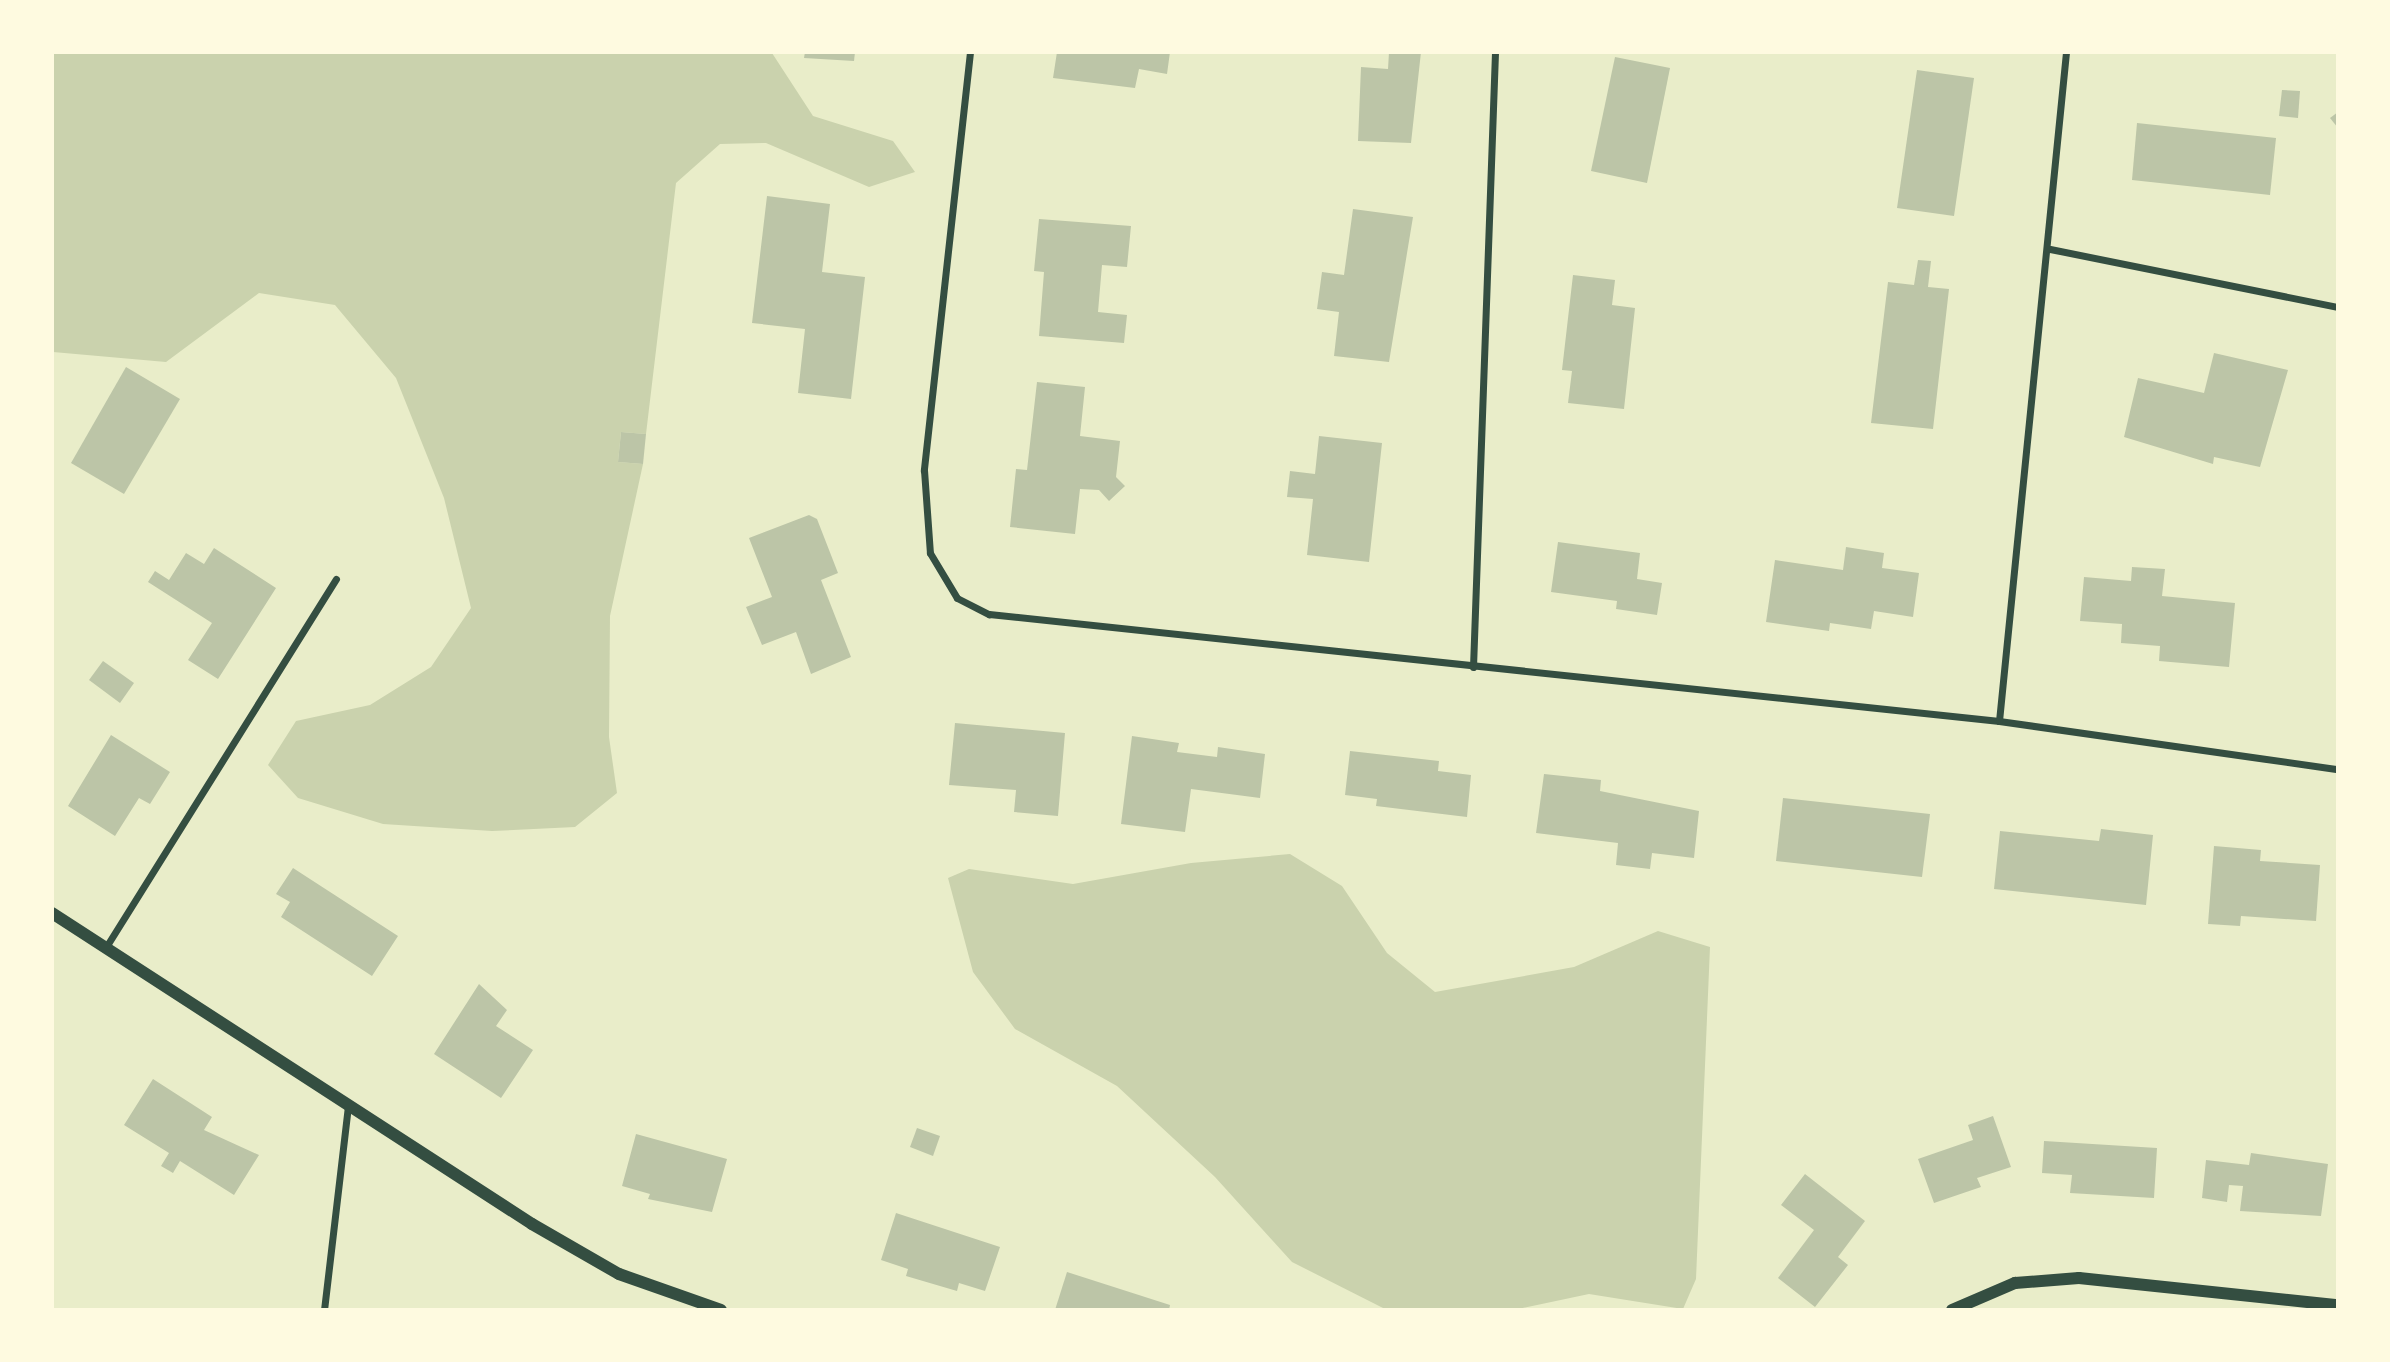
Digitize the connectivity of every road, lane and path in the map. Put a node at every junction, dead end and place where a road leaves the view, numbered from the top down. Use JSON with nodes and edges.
{"nodes":[{"id":1,"x":970,"y":52,"type":"edge"},
{"id":2,"x":1495,"y":52,"type":"edge"},
{"id":3,"x":2066,"y":52,"type":"edge"},
{"id":4,"x":2050,"y":249,"type":"junction"},
{"id":5,"x":2337,"y":307,"type":"edge"},
{"id":6,"x":336,"y":579,"type":"dead end"},
{"id":7,"x":1472,"y":667,"type":"junction"},
{"id":8,"x":1999,"y":721,"type":"junction"},
{"id":9,"x":2337,"y":769,"type":"edge"},
{"id":10,"x":52,"y":913,"type":"edge"},
{"id":11,"x":106,"y":947,"type":"junction"},
{"id":12,"x":348,"y":1102,"type":"junction"},
{"id":13,"x":2337,"y":1305,"type":"edge"},
{"id":14,"x":324,"y":1310,"type":"edge"},
{"id":15,"x":722,"y":1310,"type":"edge"},
{"id":16,"x":1952,"y":1310,"type":"edge"}],
"edges":[{"from":1,"to":7,"type":"street"},
{"from":2,"to":7,"type":"street"},
{"from":3,"to":4,"type":"street"},
{"from":4,"to":5,"type":"street"},
{"from":4,"to":8,"type":"street"},
{"from":6,"to":11,"type":"street"},
{"from":7,"to":8,"type":"street"},
{"from":8,"to":9,"type":"street"},
{"from":10,"to":11,"type":"street"},
{"from":11,"to":12,"type":"street"},
{"from":12,"to":14,"type":"street"},
{"from":12,"to":15,"type":"street"},
{"from":13,"to":16,"type":"street"}]}
